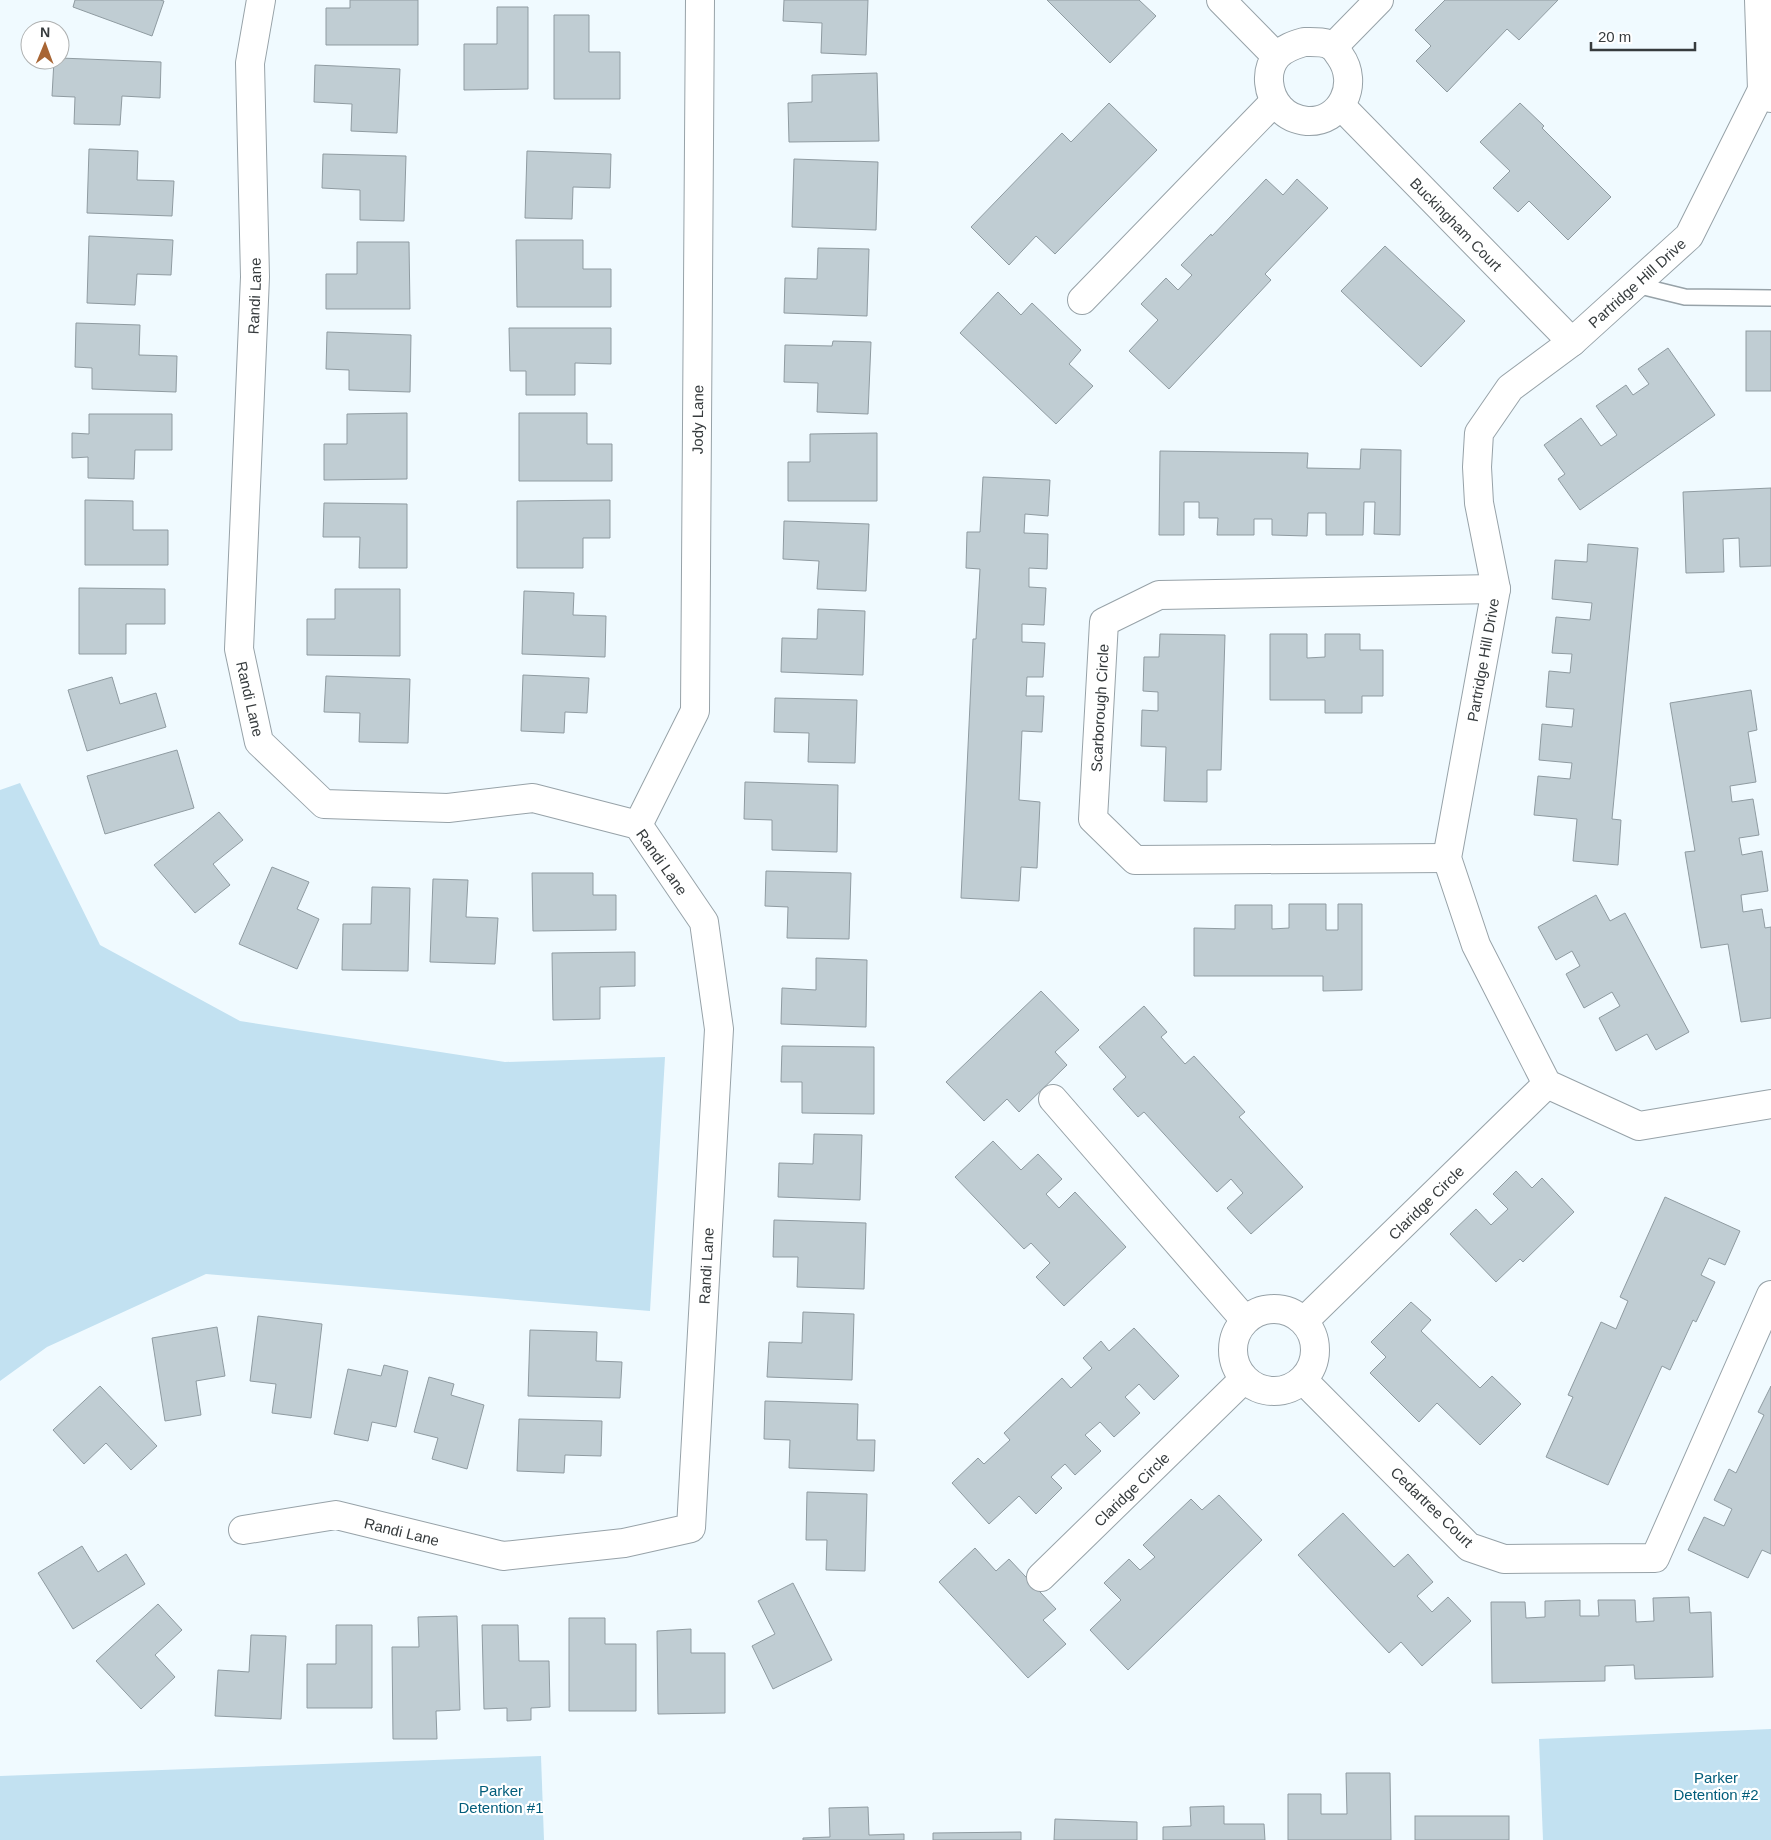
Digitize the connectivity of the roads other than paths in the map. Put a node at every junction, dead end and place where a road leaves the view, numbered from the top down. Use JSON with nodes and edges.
{"nodes":[{"id":1,"x":261,"y":0,"type":"edge"},
{"id":2,"x":700,"y":0,"type":"edge"},
{"id":3,"x":1221,"y":0,"type":"edge"},
{"id":4,"x":1379,"y":0,"type":"edge"},
{"id":5,"x":1759,"y":0,"type":"edge"},
{"id":6,"x":1333,"y":47,"type":"junction"},
{"id":7,"x":1276,"y":56,"type":"junction"},
{"id":8,"x":1766,"y":94,"type":"edge"},
{"id":9,"x":1274,"y":102,"type":"junction"},
{"id":10,"x":1341,"y":106,"type":"junction"},
{"id":11,"x":1636,"y":285,"type":"junction"},
{"id":12,"x":1771,"y":298,"type":"edge"},
{"id":13,"x":1082,"y":300,"type":"dead end"},
{"id":14,"x":1572,"y":342,"type":"junction"},
{"id":15,"x":1496,"y":589,"type":"junction"},
{"id":16,"x":638,"y":825,"type":"junction"},
{"id":17,"x":1447,"y":858,"type":"junction"},
{"id":18,"x":1547,"y":1084,"type":"junction"},
{"id":19,"x":1053,"y":1099,"type":"dead end"},
{"id":20,"x":1771,"y":1104,"type":"edge"},
{"id":21,"x":1771,"y":1295,"type":"edge"},
{"id":22,"x":1245,"y":1320,"type":"junction"},
{"id":23,"x":1304,"y":1321,"type":"junction"},
{"id":24,"x":1244,"y":1379,"type":"junction"},
{"id":25,"x":1303,"y":1380,"type":"junction"},
{"id":26,"x":243,"y":1530,"type":"dead end"},
{"id":27,"x":1041,"y":1577,"type":"dead end"}],
"edges":[{"from":1,"to":16,"type":"street","name":"Randi Lane"},
{"from":2,"to":16,"type":"street","name":"Jody Lane"},
{"from":3,"to":7,"type":"street"},
{"from":4,"to":6,"type":"street"},
{"from":5,"to":8,"type":"street","name":"Partridge Hill Drive"},
{"from":6,"to":7,"type":"street"},
{"from":6,"to":10,"type":"street"},
{"from":7,"to":9,"type":"street"},
{"from":8,"to":11,"type":"street","name":"Partridge Hill Drive"},
{"from":9,"to":10,"type":"street"},
{"from":9,"to":13,"type":"street"},
{"from":10,"to":14,"type":"street","name":"Buckingham Court"},
{"from":11,"to":12,"type":"lane"},
{"from":11,"to":14,"type":"street","name":"Partridge Hill Drive"},
{"from":14,"to":15,"type":"street","name":"Partridge Hill Drive"},
{"from":15,"to":17,"type":"street","name":"Partridge Hill Drive"},
{"from":15,"to":17,"type":"street","name":"Scarborough Circle"},
{"from":16,"to":26,"type":"street","name":"Randi Lane"},
{"from":17,"to":18,"type":"street","name":"Partridge Hill Drive"},
{"from":18,"to":20,"type":"street"},
{"from":18,"to":23,"type":"street","name":"Claridge Circle"},
{"from":19,"to":22,"type":"street"},
{"from":21,"to":25,"type":"street","name":"Cedartree Court"},
{"from":22,"to":23,"type":"street"},
{"from":22,"to":24,"type":"street"},
{"from":23,"to":25,"type":"street"},
{"from":24,"to":25,"type":"street"},
{"from":24,"to":27,"type":"street","name":"Claridge Circle"}]}
